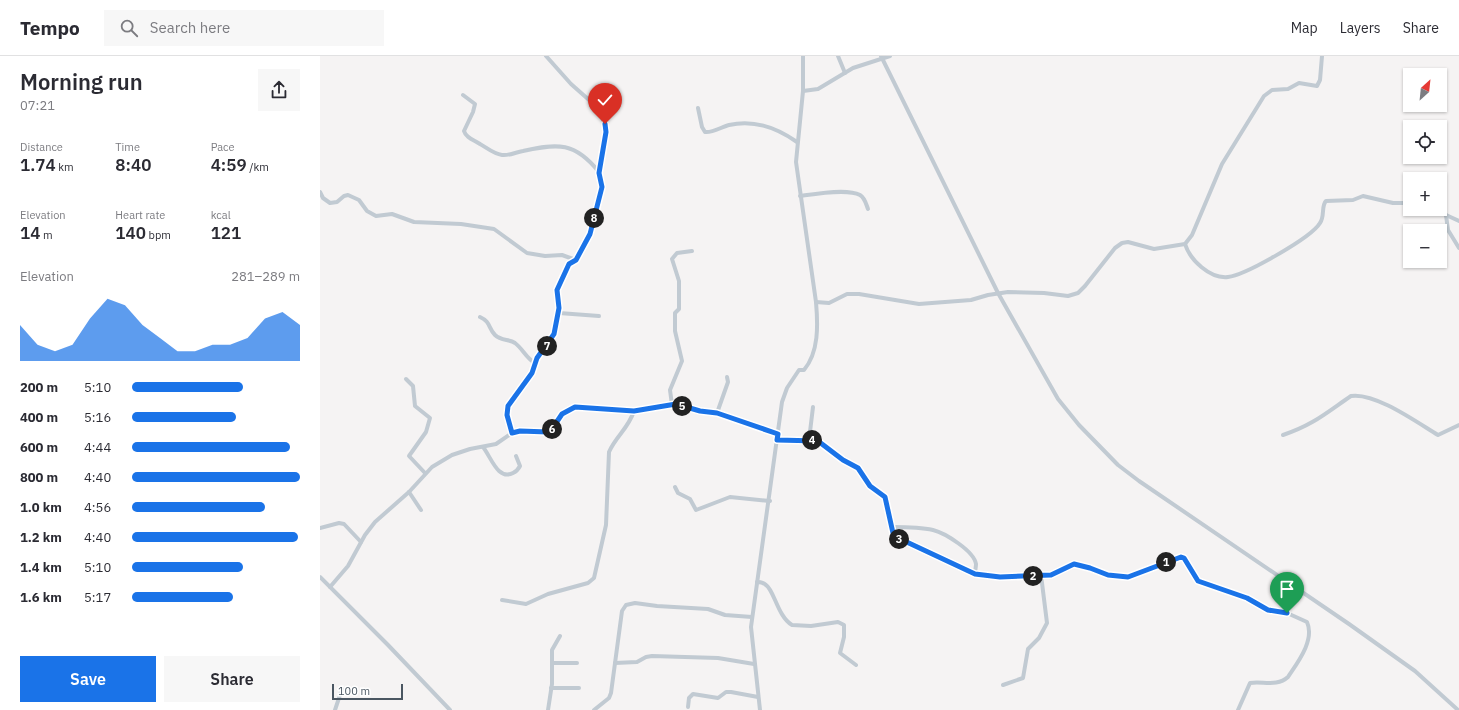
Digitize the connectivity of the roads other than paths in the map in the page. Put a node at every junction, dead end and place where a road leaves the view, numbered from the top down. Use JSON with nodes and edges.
{"nodes":[{"id":1,"x":546,"y":56,"type":"edge"},
{"id":2,"x":803,"y":56,"type":"edge"},
{"id":3,"x":838,"y":56,"type":"edge"},
{"id":4,"x":890,"y":56,"type":"edge"},
{"id":5,"x":1322,"y":56,"type":"edge"},
{"id":6,"x":882,"y":57,"type":"edge"},
{"id":7,"x":845,"y":73,"type":"junction"},
{"id":8,"x":803,"y":91,"type":"junction"},
{"id":9,"x":463,"y":95,"type":"dead end"},
{"id":10,"x":698,"y":108,"type":"dead end"},
{"id":11,"x":797,"y":142,"type":"junction"},
{"id":12,"x":599,"y":173,"type":"junction"},
{"id":13,"x":320,"y":192,"type":"edge"},
{"id":14,"x":800,"y":196,"type":"junction"},
{"id":15,"x":1403,"y":203,"type":"edge"},
{"id":16,"x":868,"y":209,"type":"dead end"},
{"id":17,"x":1447,"y":215,"type":"edge"},
{"id":18,"x":1446,"y":216,"type":"edge"},
{"id":19,"x":1459,"y":221,"type":"edge"},
{"id":20,"x":1185,"y":244,"type":"junction"},
{"id":21,"x":1459,"y":248,"type":"edge"},
{"id":22,"x":692,"y":251,"type":"dead end"},
{"id":23,"x":576,"y":260,"type":"junction"},
{"id":24,"x":998,"y":293,"type":"junction"},
{"id":25,"x":816,"y":302,"type":"junction"},
{"id":26,"x":559,"y":313,"type":"junction"},
{"id":27,"x":599,"y":316,"type":"dead end"},
{"id":28,"x":480,"y":317,"type":"dead end"},
{"id":29,"x":535,"y":363,"type":"junction"},
{"id":30,"x":727,"y":377,"type":"dead end"},
{"id":31,"x":406,"y":379,"type":"dead end"},
{"id":32,"x":672,"y":405,"type":"junction"},
{"id":33,"x":813,"y":407,"type":"dead end"},
{"id":34,"x":634,"y":411,"type":"junction"},
{"id":35,"x":717,"y":413,"type":"junction"},
{"id":36,"x":1459,"y":425,"type":"edge"},
{"id":37,"x":512,"y":433,"type":"junction"},
{"id":38,"x":778,"y":434,"type":"junction"},
{"id":39,"x":1283,"y":435,"type":"dead end"},
{"id":40,"x":777,"y":440,"type":"junction"},
{"id":41,"x":809,"y":440,"type":"junction"},
{"id":42,"x":483,"y":447,"type":"junction"},
{"id":43,"x":516,"y":456,"type":"dead end"},
{"id":44,"x":425,"y":473,"type":"junction"},
{"id":45,"x":675,"y":487,"type":"dead end"},
{"id":46,"x":409,"y":492,"type":"junction"},
{"id":47,"x":770,"y":500,"type":"junction"},
{"id":48,"x":421,"y":510,"type":"dead end"},
{"id":49,"x":320,"y":528,"type":"edge"},
{"id":50,"x":892,"y":528,"type":"junction"},
{"id":51,"x":361,"y":542,"type":"junction"},
{"id":52,"x":975,"y":574,"type":"junction"},
{"id":53,"x":1041,"y":575,"type":"junction"},
{"id":54,"x":320,"y":577,"type":"edge"},
{"id":55,"x":757,"y":582,"type":"junction"},
{"id":56,"x":330,"y":587,"type":"junction"},
{"id":57,"x":502,"y":600,"type":"dead end"},
{"id":58,"x":752,"y":617,"type":"junction"},
{"id":59,"x":560,"y":636,"type":"dead end"},
{"id":60,"x":552,"y":663,"type":"junction"},
{"id":61,"x":577,"y":663,"type":"dead end"},
{"id":62,"x":616,"y":663,"type":"junction"},
{"id":63,"x":754,"y":664,"type":"junction"},
{"id":64,"x":856,"y":665,"type":"dead end"},
{"id":65,"x":1003,"y":685,"type":"dead end"},
{"id":66,"x":551,"y":688,"type":"junction"},
{"id":67,"x":579,"y":688,"type":"dead end"},
{"id":68,"x":342,"y":689,"type":"dead end"},
{"id":69,"x":758,"y":697,"type":"junction"},
{"id":70,"x":688,"y":707,"type":"dead end"},
{"id":71,"x":335,"y":710,"type":"edge"},
{"id":72,"x":450,"y":710,"type":"edge"},
{"id":73,"x":548,"y":710,"type":"edge"},
{"id":74,"x":594,"y":710,"type":"edge"},
{"id":75,"x":760,"y":710,"type":"edge"},
{"id":76,"x":1238,"y":710,"type":"edge"},
{"id":77,"x":1458,"y":710,"type":"edge"}],
"edges":[{"from":1,"to":12,"type":"street"},
{"from":2,"to":8,"type":"street"},
{"from":3,"to":7,"type":"street"},
{"from":4,"to":6,"type":"street"},
{"from":5,"to":20,"type":"street"},
{"from":6,"to":7,"type":"street"},
{"from":6,"to":24,"type":"street"},
{"from":7,"to":8,"type":"street"},
{"from":8,"to":11,"type":"street"},
{"from":9,"to":12,"type":"street"},
{"from":10,"to":11,"type":"street"},
{"from":11,"to":14,"type":"street"},
{"from":12,"to":23,"type":"street"},
{"from":13,"to":23,"type":"street"},
{"from":14,"to":16,"type":"street"},
{"from":14,"to":25,"type":"street"},
{"from":15,"to":20,"type":"street"},
{"from":17,"to":19,"type":"street"},
{"from":18,"to":21,"type":"street"},
{"from":20,"to":24,"type":"street"},
{"from":22,"to":32,"type":"street"},
{"from":23,"to":26,"type":"street"},
{"from":24,"to":25,"type":"street"},
{"from":24,"to":77,"type":"street"},
{"from":25,"to":38,"type":"street"},
{"from":26,"to":27,"type":"street"},
{"from":26,"to":29,"type":"street"},
{"from":28,"to":29,"type":"street"},
{"from":29,"to":37,"type":"street"},
{"from":30,"to":35,"type":"street"},
{"from":31,"to":44,"type":"street"},
{"from":32,"to":34,"type":"street"},
{"from":32,"to":35,"type":"street"},
{"from":33,"to":41,"type":"street"},
{"from":34,"to":37,"type":"street"},
{"from":34,"to":57,"type":"street"},
{"from":35,"to":38,"type":"street"},
{"from":36,"to":39,"type":"street"},
{"from":37,"to":42,"type":"street"},
{"from":38,"to":40,"type":"street"},
{"from":40,"to":41,"type":"street"},
{"from":40,"to":47,"type":"street"},
{"from":41,"to":50,"type":"street"},
{"from":42,"to":43,"type":"street"},
{"from":42,"to":44,"type":"street"},
{"from":44,"to":46,"type":"street"},
{"from":45,"to":47,"type":"street"},
{"from":46,"to":48,"type":"street"},
{"from":46,"to":51,"type":"street"},
{"from":47,"to":55,"type":"street"},
{"from":49,"to":51,"type":"street"},
{"from":50,"to":52,"type":"street"},
{"from":50,"to":52,"type":"street"},
{"from":51,"to":56,"type":"street"},
{"from":52,"to":53,"type":"street"},
{"from":53,"to":65,"type":"street"},
{"from":53,"to":76,"type":"street"},
{"from":54,"to":56,"type":"street"},
{"from":55,"to":58,"type":"street"},
{"from":55,"to":64,"type":"street"},
{"from":56,"to":72,"type":"street"},
{"from":58,"to":62,"type":"street"},
{"from":58,"to":63,"type":"street"},
{"from":59,"to":60,"type":"street"},
{"from":60,"to":61,"type":"street"},
{"from":60,"to":66,"type":"street"},
{"from":62,"to":63,"type":"street"},
{"from":62,"to":74,"type":"street"},
{"from":63,"to":69,"type":"street"},
{"from":66,"to":67,"type":"street"},
{"from":66,"to":73,"type":"street"},
{"from":68,"to":71,"type":"street"},
{"from":69,"to":70,"type":"street"},
{"from":69,"to":75,"type":"street"}]}
